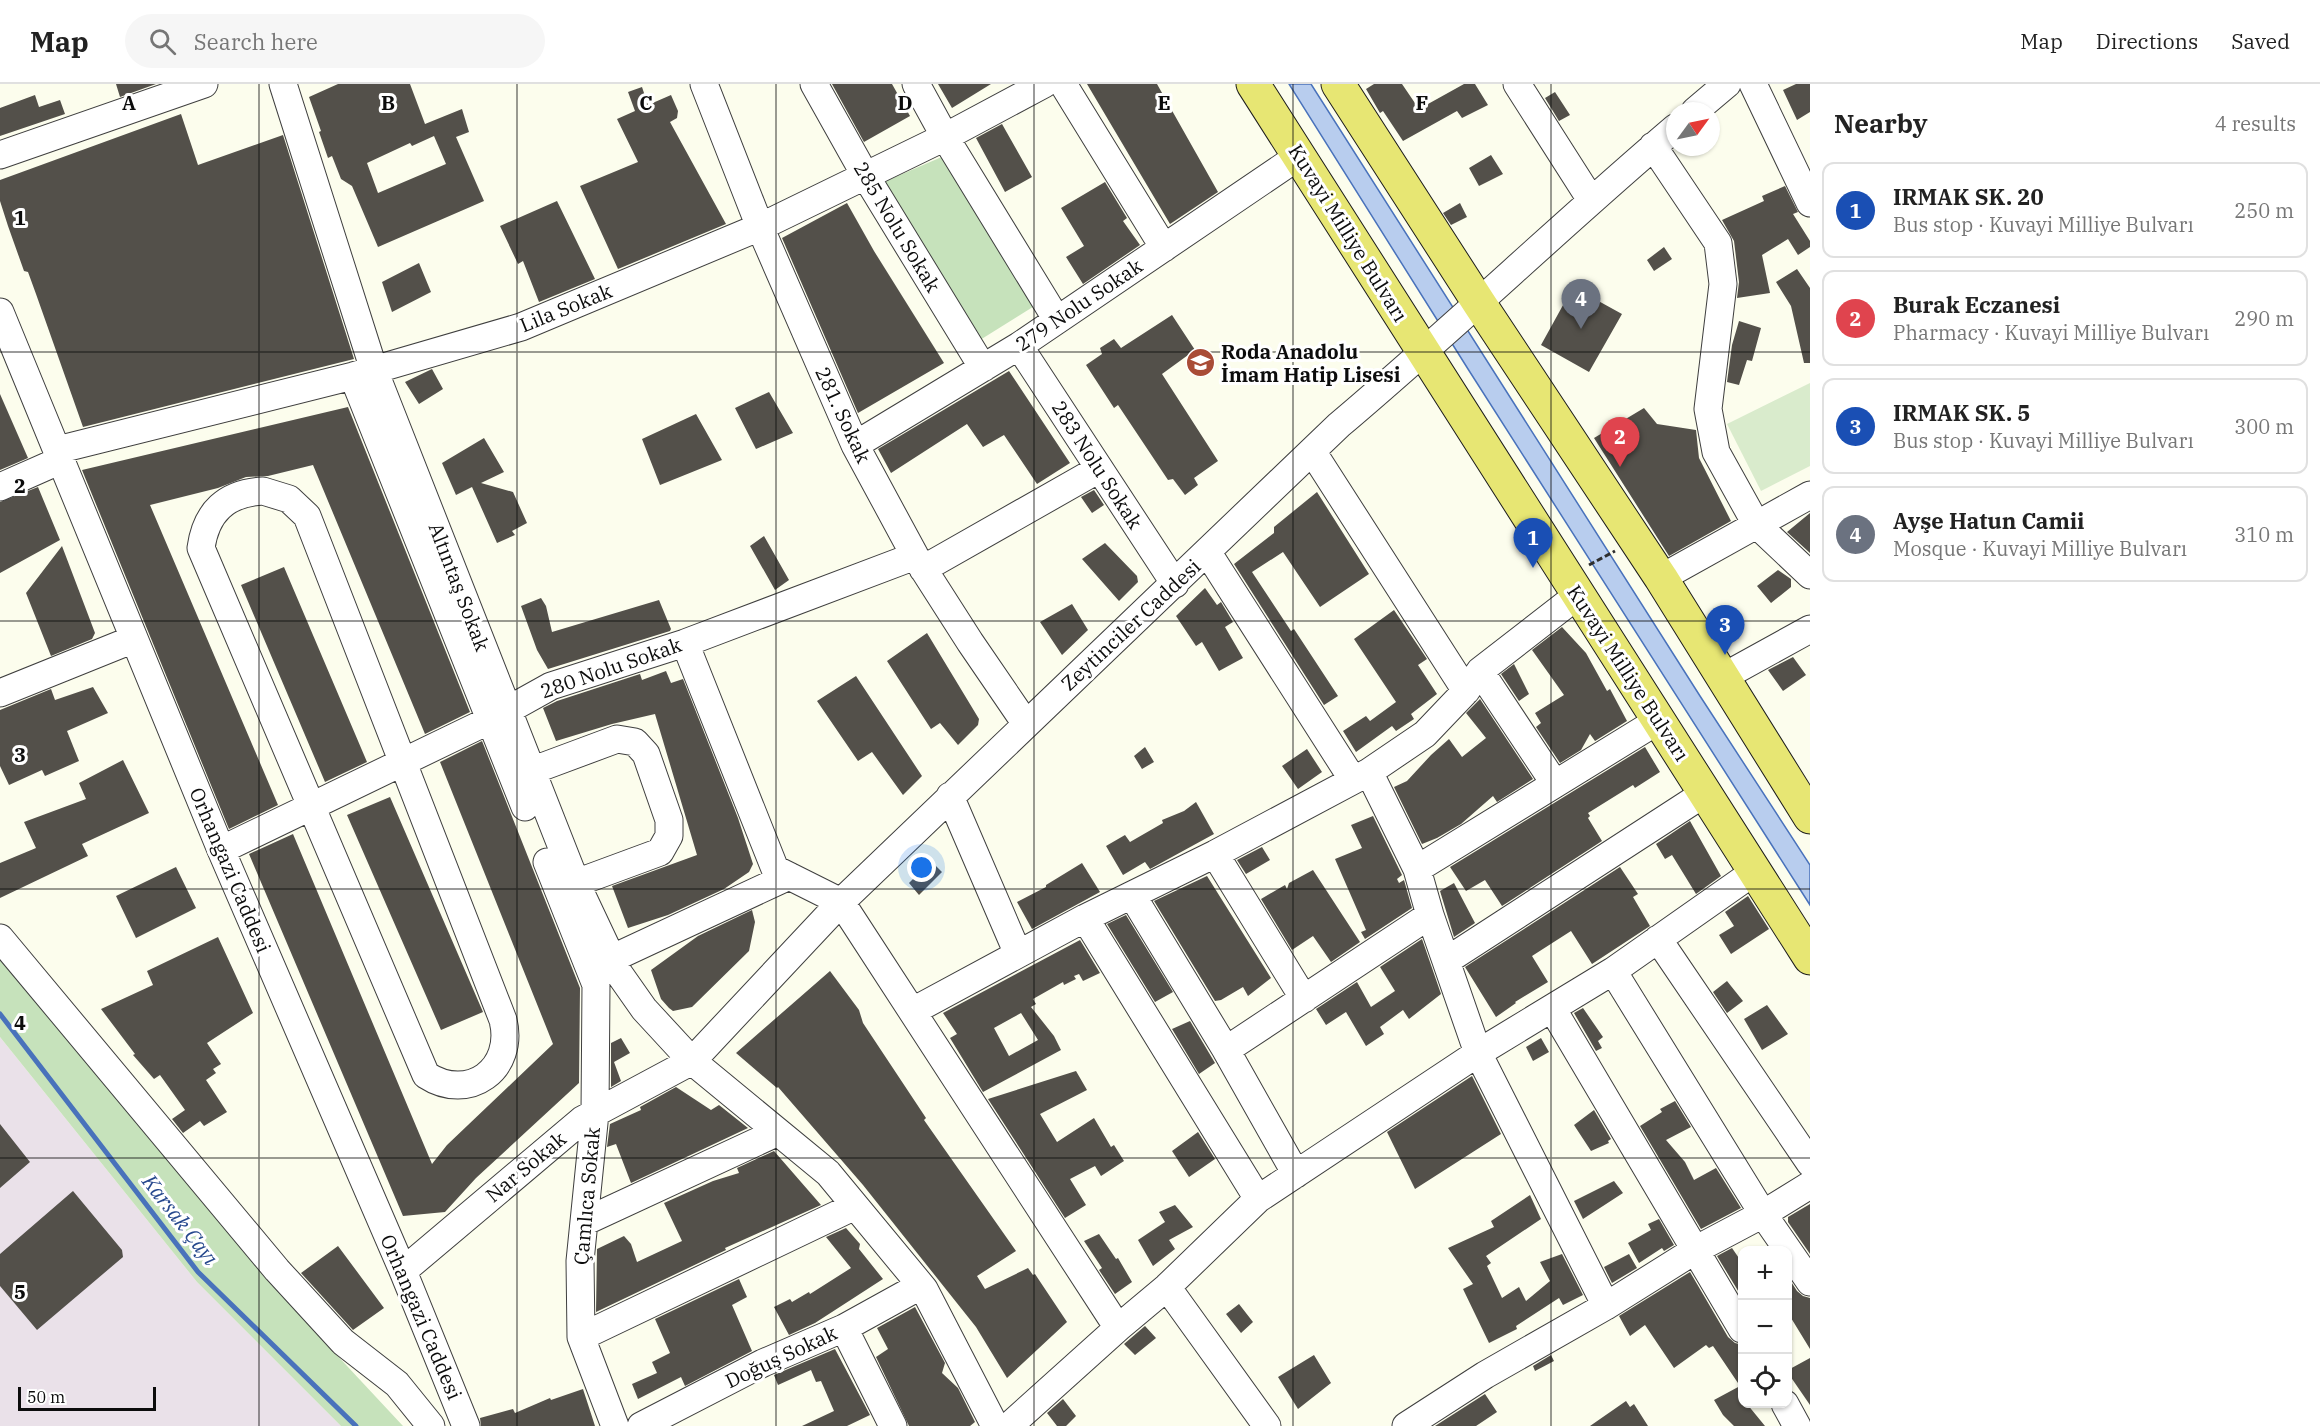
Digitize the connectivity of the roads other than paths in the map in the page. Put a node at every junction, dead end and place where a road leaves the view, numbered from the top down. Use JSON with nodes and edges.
{"nodes":[{"id":1,"x":204,"y":84,"type":"edge"},
{"id":2,"x":284,"y":84,"type":"edge"},
{"id":3,"x":704,"y":84,"type":"edge"},
{"id":4,"x":814,"y":84,"type":"edge"},
{"id":5,"x":916,"y":84,"type":"edge"},
{"id":6,"x":1044,"y":84,"type":"edge"},
{"id":7,"x":1063,"y":84,"type":"edge"},
{"id":8,"x":1253,"y":84,"type":"edge"},
{"id":9,"x":1338,"y":84,"type":"edge"},
{"id":10,"x":1517,"y":84,"type":"edge"},
{"id":11,"x":1727,"y":84,"type":"edge"},
{"id":12,"x":1753,"y":84,"type":"edge"},
{"id":13,"x":1706,"y":102,"type":"edge"},
{"id":14,"x":1666,"y":135,"type":"edge"},
{"id":15,"x":945,"y":136,"type":"junction"},
{"id":16,"x":1653,"y":146,"type":"junction"},
{"id":17,"x":0,"y":155,"type":"edge"},
{"id":18,"x":1299,"y":156,"type":"junction"},
{"id":19,"x":865,"y":176,"type":"junction"},
{"id":20,"x":1591,"y":200,"type":"junction"},
{"id":21,"x":1810,"y":203,"type":"edge"},
{"id":22,"x":760,"y":227,"type":"junction"},
{"id":23,"x":1164,"y":248,"type":"junction"},
{"id":24,"x":0,"y":312,"type":"edge"},
{"id":25,"x":1057,"y":321,"type":"junction"},
{"id":26,"x":1453,"y":327,"type":"junction"},
{"id":27,"x":1019,"y":346,"type":"junction"},
{"id":28,"x":983,"y":368,"type":"junction"},
{"id":29,"x":363,"y":373,"type":"junction"},
{"id":30,"x":855,"y":445,"type":"junction"},
{"id":31,"x":1312,"y":451,"type":"junction"},
{"id":32,"x":59,"y":455,"type":"junction"},
{"id":33,"x":1099,"y":469,"type":"junction"},
{"id":34,"x":0,"y":487,"type":"edge"},
{"id":35,"x":1810,"y":495,"type":"edge"},
{"id":36,"x":1756,"y":524,"type":"junction"},
{"id":37,"x":1208,"y":553,"type":"junction"},
{"id":38,"x":919,"y":562,"type":"junction"},
{"id":39,"x":1810,"y":574,"type":"edge"},
{"id":40,"x":1661,"y":578,"type":"junction"},
{"id":41,"x":1583,"y":581,"type":"junction"},
{"id":42,"x":1175,"y":584,"type":"junction"},
{"id":43,"x":1810,"y":629,"type":"edge"},
{"id":44,"x":134,"y":639,"type":"junction"},
{"id":45,"x":685,"y":643,"type":"junction"},
{"id":46,"x":1723,"y":676,"type":"junction"},
{"id":47,"x":1473,"y":681,"type":"junction"},
{"id":48,"x":0,"y":693,"type":"edge"},
{"id":49,"x":499,"y":714,"type":"junction"},
{"id":50,"x":1659,"y":720,"type":"junction"},
{"id":51,"x":1026,"y":724,"type":"junction"},
{"id":52,"x":403,"y":762,"type":"junction"},
{"id":53,"x":531,"y":771,"type":"junction"},
{"id":54,"x":1361,"y":776,"type":"junction"},
{"id":55,"x":1555,"y":784,"type":"junction"},
{"id":56,"x":1705,"y":793,"type":"junction"},
{"id":57,"x":950,"y":796,"type":"junction"},
{"id":58,"x":310,"y":807,"type":"junction"},
{"id":59,"x":1810,"y":817,"type":"edge"},
{"id":60,"x":221,"y":850,"type":"junction"},
{"id":61,"x":1215,"y":854,"type":"junction"},
{"id":62,"x":1417,"y":870,"type":"junction"},
{"id":63,"x":1754,"y":872,"type":"junction"},
{"id":64,"x":789,"y":876,"type":"junction"},
{"id":65,"x":576,"y":883,"type":"junction"},
{"id":66,"x":1132,"y":895,"type":"junction"},
{"id":67,"x":842,"y":902,"type":"junction"},
{"id":68,"x":1430,"y":915,"type":"junction"},
{"id":69,"x":1085,"y":918,"type":"junction"},
{"id":70,"x":0,"y":938,"type":"edge"},
{"id":71,"x":1659,"y":939,"type":"junction"},
{"id":72,"x":1018,"y":954,"type":"junction"},
{"id":73,"x":1810,"y":958,"type":"edge"},
{"id":74,"x":1446,"y":961,"type":"junction"},
{"id":75,"x":1613,"y":971,"type":"junction"},
{"id":76,"x":608,"y":972,"type":"junction"},
{"id":77,"x":1304,"y":999,"type":"junction"},
{"id":78,"x":1552,"y":1008,"type":"junction"},
{"id":79,"x":913,"y":1011,"type":"junction"},
{"id":80,"x":1226,"y":1050,"type":"junction"},
{"id":81,"x":1478,"y":1053,"type":"junction"},
{"id":82,"x":692,"y":1061,"type":"junction"},
{"id":83,"x":595,"y":1113,"type":"junction"},
{"id":84,"x":778,"y":1132,"type":"junction"},
{"id":85,"x":1810,"y":1163,"type":"edge"},
{"id":86,"x":1296,"y":1174,"type":"junction"},
{"id":87,"x":1810,"y":1185,"type":"edge"},
{"id":88,"x":1258,"y":1199,"type":"junction"},
{"id":89,"x":855,"y":1206,"type":"junction"},
{"id":90,"x":1763,"y":1214,"type":"junction"},
{"id":91,"x":584,"y":1222,"type":"junction"},
{"id":92,"x":1697,"y":1249,"type":"junction"},
{"id":93,"x":403,"y":1271,"type":"junction"},
{"id":94,"x":1810,"y":1282,"type":"edge"},
{"id":95,"x":920,"y":1286,"type":"junction"},
{"id":96,"x":1167,"y":1287,"type":"junction"},
{"id":97,"x":1606,"y":1305,"type":"junction"},
{"id":98,"x":1738,"y":1320,"type":"edge"},
{"id":99,"x":844,"y":1328,"type":"junction"},
{"id":100,"x":1118,"y":1328,"type":"junction"},
{"id":101,"x":581,"y":1337,"type":"junction"},
{"id":102,"x":432,"y":1426,"type":"edge"},
{"id":103,"x":466,"y":1426,"type":"edge"},
{"id":104,"x":615,"y":1426,"type":"edge"},
{"id":105,"x":641,"y":1426,"type":"edge"},
{"id":106,"x":893,"y":1426,"type":"edge"},
{"id":107,"x":994,"y":1426,"type":"edge"},
{"id":108,"x":1009,"y":1426,"type":"edge"},
{"id":109,"x":1267,"y":1426,"type":"edge"},
{"id":110,"x":1406,"y":1426,"type":"edge"}],
"edges":[{"from":1,"to":17,"type":"street"},
{"from":2,"to":29,"type":"street","name":"Altıntaş Sokak"},
{"from":3,"to":22,"type":"street","name":"281. Sokak"},
{"from":4,"to":19,"type":"street","name":"285 Nolu Sokak"},
{"from":5,"to":15,"type":"street"},
{"from":6,"to":15,"type":"street","name":"Lila Sokak"},
{"from":7,"to":23,"type":"street"},
{"from":8,"to":18,"type":"main road","name":"Kuvayi Milliye Bulvarı"},
{"from":9,"to":26,"type":"main road","name":"Kuvayi Milliye Bulvarı"},
{"from":10,"to":20,"type":"street"},
{"from":11,"to":13,"type":"street"},
{"from":12,"to":21,"type":"street"},
{"from":14,"to":16,"type":"street","name":"Zeytinciler Caddesi"},
{"from":15,"to":19,"type":"street","name":"Lila Sokak"},
{"from":15,"to":25,"type":"street"},
{"from":16,"to":20,"type":"street","name":"Zeytinciler Caddesi"},
{"from":16,"to":36,"type":"street"},
{"from":18,"to":23,"type":"street","name":"279 Nolu Sokak"},
{"from":18,"to":26,"type":"main road","name":"Kuvayi Milliye Bulvarı"},
{"from":19,"to":22,"type":"street","name":"Lila Sokak"},
{"from":19,"to":28,"type":"street","name":"285 Nolu Sokak"},
{"from":20,"to":26,"type":"street","name":"Zeytinciler Caddesi"},
{"from":22,"to":29,"type":"street","name":"Lila Sokak"},
{"from":22,"to":30,"type":"street","name":"281. Sokak"},
{"from":23,"to":25,"type":"street","name":"279 Nolu Sokak"},
{"from":24,"to":32,"type":"street","name":"Orhangazi Caddesi"},
{"from":25,"to":27,"type":"street","name":"279 Nolu Sokak"},
{"from":26,"to":31,"type":"street","name":"Zeytinciler Caddesi"},
{"from":26,"to":40,"type":"main road","name":"Kuvayi Milliye Bulvarı"},
{"from":26,"to":41,"type":"main road","name":"Kuvayi Milliye Bulvarı"},
{"from":27,"to":28,"type":"street","name":"279 Nolu Sokak"},
{"from":27,"to":33,"type":"street","name":"283 Nolu Sokak"},
{"from":28,"to":30,"type":"street","name":"279 Nolu Sokak"},
{"from":29,"to":32,"type":"street","name":"Lila Sokak"},
{"from":29,"to":49,"type":"street","name":"Altıntaş Sokak"},
{"from":30,"to":38,"type":"street","name":"281. Sokak"},
{"from":31,"to":37,"type":"street","name":"Zeytinciler Caddesi"},
{"from":31,"to":47,"type":"street"},
{"from":32,"to":34,"type":"street","name":"Lila Sokak"},
{"from":32,"to":44,"type":"street","name":"Orhangazi Caddesi"},
{"from":33,"to":38,"type":"street","name":"280 Nolu Sokak"},
{"from":33,"to":42,"type":"street","name":"283 Nolu Sokak"},
{"from":35,"to":36,"type":"street"},
{"from":36,"to":39,"type":"street"},
{"from":36,"to":40,"type":"street"},
{"from":37,"to":42,"type":"street","name":"Zeytinciler Caddesi"},
{"from":37,"to":54,"type":"street"},
{"from":38,"to":45,"type":"street","name":"280 Nolu Sokak"},
{"from":38,"to":51,"type":"street","name":"281. Sokak"},
{"from":40,"to":46,"type":"main road","name":"Kuvayi Milliye Bulvarı"},
{"from":41,"to":47,"type":"street"},
{"from":41,"to":50,"type":"main road","name":"Kuvayi Milliye Bulvarı"},
{"from":42,"to":51,"type":"street","name":"Zeytinciler Caddesi"},
{"from":43,"to":46,"type":"street"},
{"from":44,"to":48,"type":"street"},
{"from":44,"to":60,"type":"street","name":"Orhangazi Caddesi"},
{"from":45,"to":49,"type":"street","name":"280 Nolu Sokak"},
{"from":45,"to":64,"type":"street"},
{"from":46,"to":59,"type":"main road","name":"Kuvayi Milliye Bulvarı"},
{"from":47,"to":54,"type":"street"},
{"from":47,"to":55,"type":"street"},
{"from":49,"to":52,"type":"street","name":"280 Nolu Sokak"},
{"from":49,"to":53,"type":"street","name":"Altıntaş Sokak"},
{"from":49,"to":76,"type":"street","name":"Altıntaş Sokak"},
{"from":50,"to":55,"type":"street"},
{"from":50,"to":56,"type":"main road","name":"Kuvayi Milliye Bulvarı"},
{"from":51,"to":57,"type":"street","name":"Zeytinciler Caddesi"},
{"from":52,"to":58,"type":"street","name":"280 Nolu Sokak"},
{"from":52,"to":58,"type":"street"},
{"from":52,"to":58,"type":"street"},
{"from":53,"to":65,"type":"street","name":"Altıntaş Sokak"},
{"from":53,"to":65,"type":"street"},
{"from":54,"to":61,"type":"street"},
{"from":54,"to":62,"type":"street"},
{"from":55,"to":62,"type":"street"},
{"from":56,"to":63,"type":"main road","name":"Kuvayi Milliye Bulvarı"},
{"from":56,"to":74,"type":"street"},
{"from":57,"to":67,"type":"street","name":"Zeytinciler Caddesi"},
{"from":57,"to":72,"type":"street"},
{"from":58,"to":60,"type":"street","name":"280 Nolu Sokak"},
{"from":60,"to":93,"type":"street","name":"Orhangazi Caddesi"},
{"from":61,"to":66,"type":"street"},
{"from":61,"to":77,"type":"street"},
{"from":62,"to":68,"type":"street"},
{"from":63,"to":71,"type":"street"},
{"from":63,"to":73,"type":"main road","name":"Kuvayi Milliye Bulvarı"},
{"from":64,"to":67,"type":"street"},
{"from":64,"to":76,"type":"street"},
{"from":65,"to":76,"type":"street","name":"Altıntaş Sokak"},
{"from":66,"to":69,"type":"street"},
{"from":66,"to":80,"type":"street"},
{"from":67,"to":79,"type":"street"},
{"from":67,"to":82,"type":"street","name":"Zeytinciler Caddesi"},
{"from":68,"to":74,"type":"street"},
{"from":68,"to":77,"type":"street"},
{"from":69,"to":72,"type":"street"},
{"from":69,"to":88,"type":"street"},
{"from":70,"to":102,"type":"street"},
{"from":71,"to":75,"type":"street"},
{"from":71,"to":85,"type":"street"},
{"from":72,"to":79,"type":"street"},
{"from":74,"to":81,"type":"street"},
{"from":75,"to":78,"type":"street"},
{"from":75,"to":90,"type":"street"},
{"from":76,"to":82,"type":"street","name":"Altıntaş Sokak"},
{"from":76,"to":83,"type":"street","name":"Çamlıca Sokak"},
{"from":77,"to":80,"type":"street"},
{"from":78,"to":81,"type":"street"},
{"from":78,"to":92,"type":"street"},
{"from":79,"to":100,"type":"street"},
{"from":80,"to":86,"type":"street"},
{"from":81,"to":86,"type":"street"},
{"from":81,"to":97,"type":"street"},
{"from":82,"to":83,"type":"street","name":"Nar Sokak"},
{"from":82,"to":84,"type":"street","name":"Altıntaş Sokak"},
{"from":83,"to":91,"type":"street","name":"Çamlıca Sokak"},
{"from":83,"to":93,"type":"street","name":"Nar Sokak"},
{"from":84,"to":89,"type":"street","name":"Altıntaş Sokak"},
{"from":84,"to":91,"type":"street"},
{"from":86,"to":88,"type":"street"},
{"from":87,"to":90,"type":"street"},
{"from":88,"to":96,"type":"street"},
{"from":89,"to":95,"type":"street","name":"Altıntaş Sokak"},
{"from":89,"to":101,"type":"street"},
{"from":90,"to":92,"type":"street"},
{"from":90,"to":94,"type":"street"},
{"from":91,"to":101,"type":"street","name":"Çamlıca Sokak"},
{"from":92,"to":97,"type":"street"},
{"from":92,"to":98,"type":"street"},
{"from":93,"to":103,"type":"street","name":"Orhangazi Caddesi"},
{"from":95,"to":99,"type":"street","name":"Doğuş Sokak"},
{"from":95,"to":107,"type":"street","name":"Altıntaş Sokak"},
{"from":96,"to":100,"type":"street"},
{"from":96,"to":109,"type":"street"},
{"from":97,"to":110,"type":"street"},
{"from":99,"to":105,"type":"street","name":"Doğuş Sokak"},
{"from":99,"to":106,"type":"street"},
{"from":100,"to":108,"type":"street"},
{"from":101,"to":104,"type":"street","name":"Çamlıca Sokak"}]}
